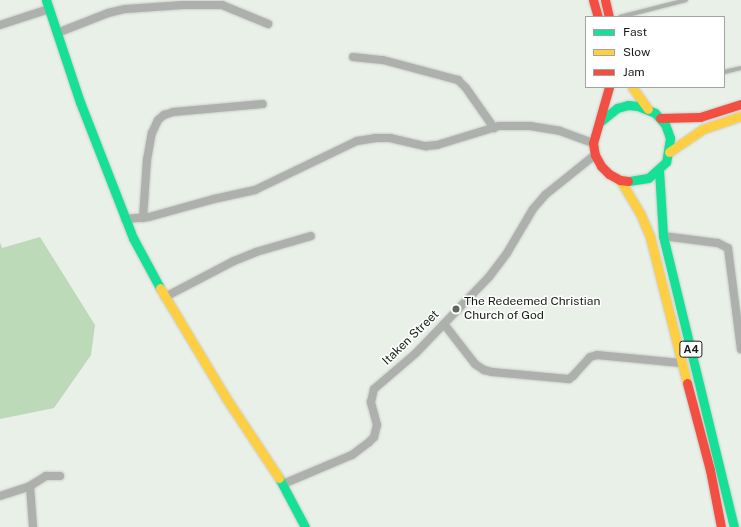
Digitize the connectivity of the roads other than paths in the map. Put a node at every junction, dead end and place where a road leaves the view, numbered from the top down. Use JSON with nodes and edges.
{"nodes":[{"id":1,"x":46,"y":0,"type":"edge"},
{"id":2,"x":594,"y":0,"type":"edge"},
{"id":3,"x":604,"y":0,"type":"edge"},
{"id":4,"x":686,"y":0,"type":"edge"},
{"id":5,"x":222,"y":2,"type":"edge"},
{"id":6,"x":49,"y":9,"type":"junction"},
{"id":7,"x":598,"y":16,"type":"edge"},
{"id":8,"x":609,"y":16,"type":"edge"},
{"id":9,"x":624,"y":16,"type":"edge"},
{"id":10,"x":268,"y":24,"type":"dead end"},
{"id":11,"x":0,"y":25,"type":"edge"},
{"id":12,"x":57,"y":33,"type":"junction"},
{"id":13,"x":353,"y":57,"type":"dead end"},
{"id":14,"x":741,"y":68,"type":"edge"},
{"id":15,"x":725,"y":72,"type":"edge"},
{"id":16,"x":609,"y":88,"type":"edge"},
{"id":17,"x":633,"y":88,"type":"edge"},
{"id":18,"x":263,"y":104,"type":"dead end"},
{"id":19,"x":741,"y":104,"type":"edge"},
{"id":20,"x":648,"y":109,"type":"junction"},
{"id":21,"x":741,"y":116,"type":"edge"},
{"id":22,"x":660,"y":118,"type":"junction"},
{"id":23,"x":601,"y":121,"type":"junction"},
{"id":24,"x":494,"y":128,"type":"junction"},
{"id":25,"x":593,"y":143,"type":"junction"},
{"id":26,"x":669,"y":152,"type":"junction"},
{"id":27,"x":595,"y":155,"type":"junction"},
{"id":28,"x":659,"y":170,"type":"junction"},
{"id":29,"x":620,"y":180,"type":"junction"},
{"id":30,"x":143,"y":218,"type":"junction"},
{"id":31,"x":125,"y":219,"type":"junction"},
{"id":32,"x":311,"y":236,"type":"dead end"},
{"id":33,"x":663,"y":236,"type":"junction"},
{"id":34,"x":165,"y":297,"type":"junction"},
{"id":35,"x":444,"y":324,"type":"junction"},
{"id":36,"x":741,"y":349,"type":"edge"},
{"id":37,"x":681,"y":363,"type":"junction"},
{"id":38,"x":60,"y":476,"type":"dead end"},
{"id":39,"x":283,"y":484,"type":"junction"},
{"id":40,"x":30,"y":486,"type":"junction"},
{"id":41,"x":0,"y":496,"type":"edge"},
{"id":42,"x":33,"y":527,"type":"edge"},
{"id":43,"x":305,"y":527,"type":"edge"},
{"id":44,"x":721,"y":527,"type":"edge"},
{"id":45,"x":734,"y":527,"type":"edge"}],
"edges":[{"from":1,"to":6,"type":"main road"},
{"from":2,"to":7,"type":"main road"},
{"from":3,"to":8,"type":"main road"},
{"from":4,"to":9,"type":"lane"},
{"from":5,"to":10,"type":"street"},
{"from":5,"to":12,"type":"street"},
{"from":6,"to":11,"type":"street"},
{"from":6,"to":12,"type":"main road"},
{"from":12,"to":31,"type":"main road"},
{"from":13,"to":24,"type":"street"},
{"from":14,"to":15,"type":"lane"},
{"from":16,"to":23,"type":"main road","number":"A4"},
{"from":17,"to":20,"type":"main road","number":"A4"},
{"from":18,"to":30,"type":"street"},
{"from":19,"to":22,"type":"main road"},
{"from":20,"to":22,"type":"main road","number":"A4"},
{"from":20,"to":23,"type":"main road","number":"A4"},
{"from":21,"to":26,"type":"main road"},
{"from":22,"to":26,"type":"main road","number":"A4"},
{"from":23,"to":25,"type":"main road","number":"A4"},
{"from":24,"to":25,"type":"street"},
{"from":24,"to":30,"type":"street"},
{"from":25,"to":27,"type":"main road","number":"A4"},
{"from":26,"to":28,"type":"main road"},
{"from":27,"to":29,"type":"main road","number":"A4"},
{"from":27,"to":35,"type":"street","name":"Itaken Street"},
{"from":28,"to":29,"type":"main road"},
{"from":28,"to":33,"type":"main road","number":"A4"},
{"from":29,"to":37,"type":"main road","number":"A4"},
{"from":30,"to":31,"type":"street"},
{"from":31,"to":34,"type":"main road"},
{"from":32,"to":34,"type":"street"},
{"from":33,"to":36,"type":"street"},
{"from":33,"to":45,"type":"main road","number":"A4"},
{"from":34,"to":39,"type":"main road"},
{"from":35,"to":37,"type":"street"},
{"from":35,"to":39,"type":"street","name":"Itaken Street"},
{"from":37,"to":44,"type":"main road","number":"A4"},
{"from":38,"to":40,"type":"street"},
{"from":39,"to":43,"type":"main road"},
{"from":40,"to":41,"type":"street"},
{"from":40,"to":42,"type":"street"}]}
